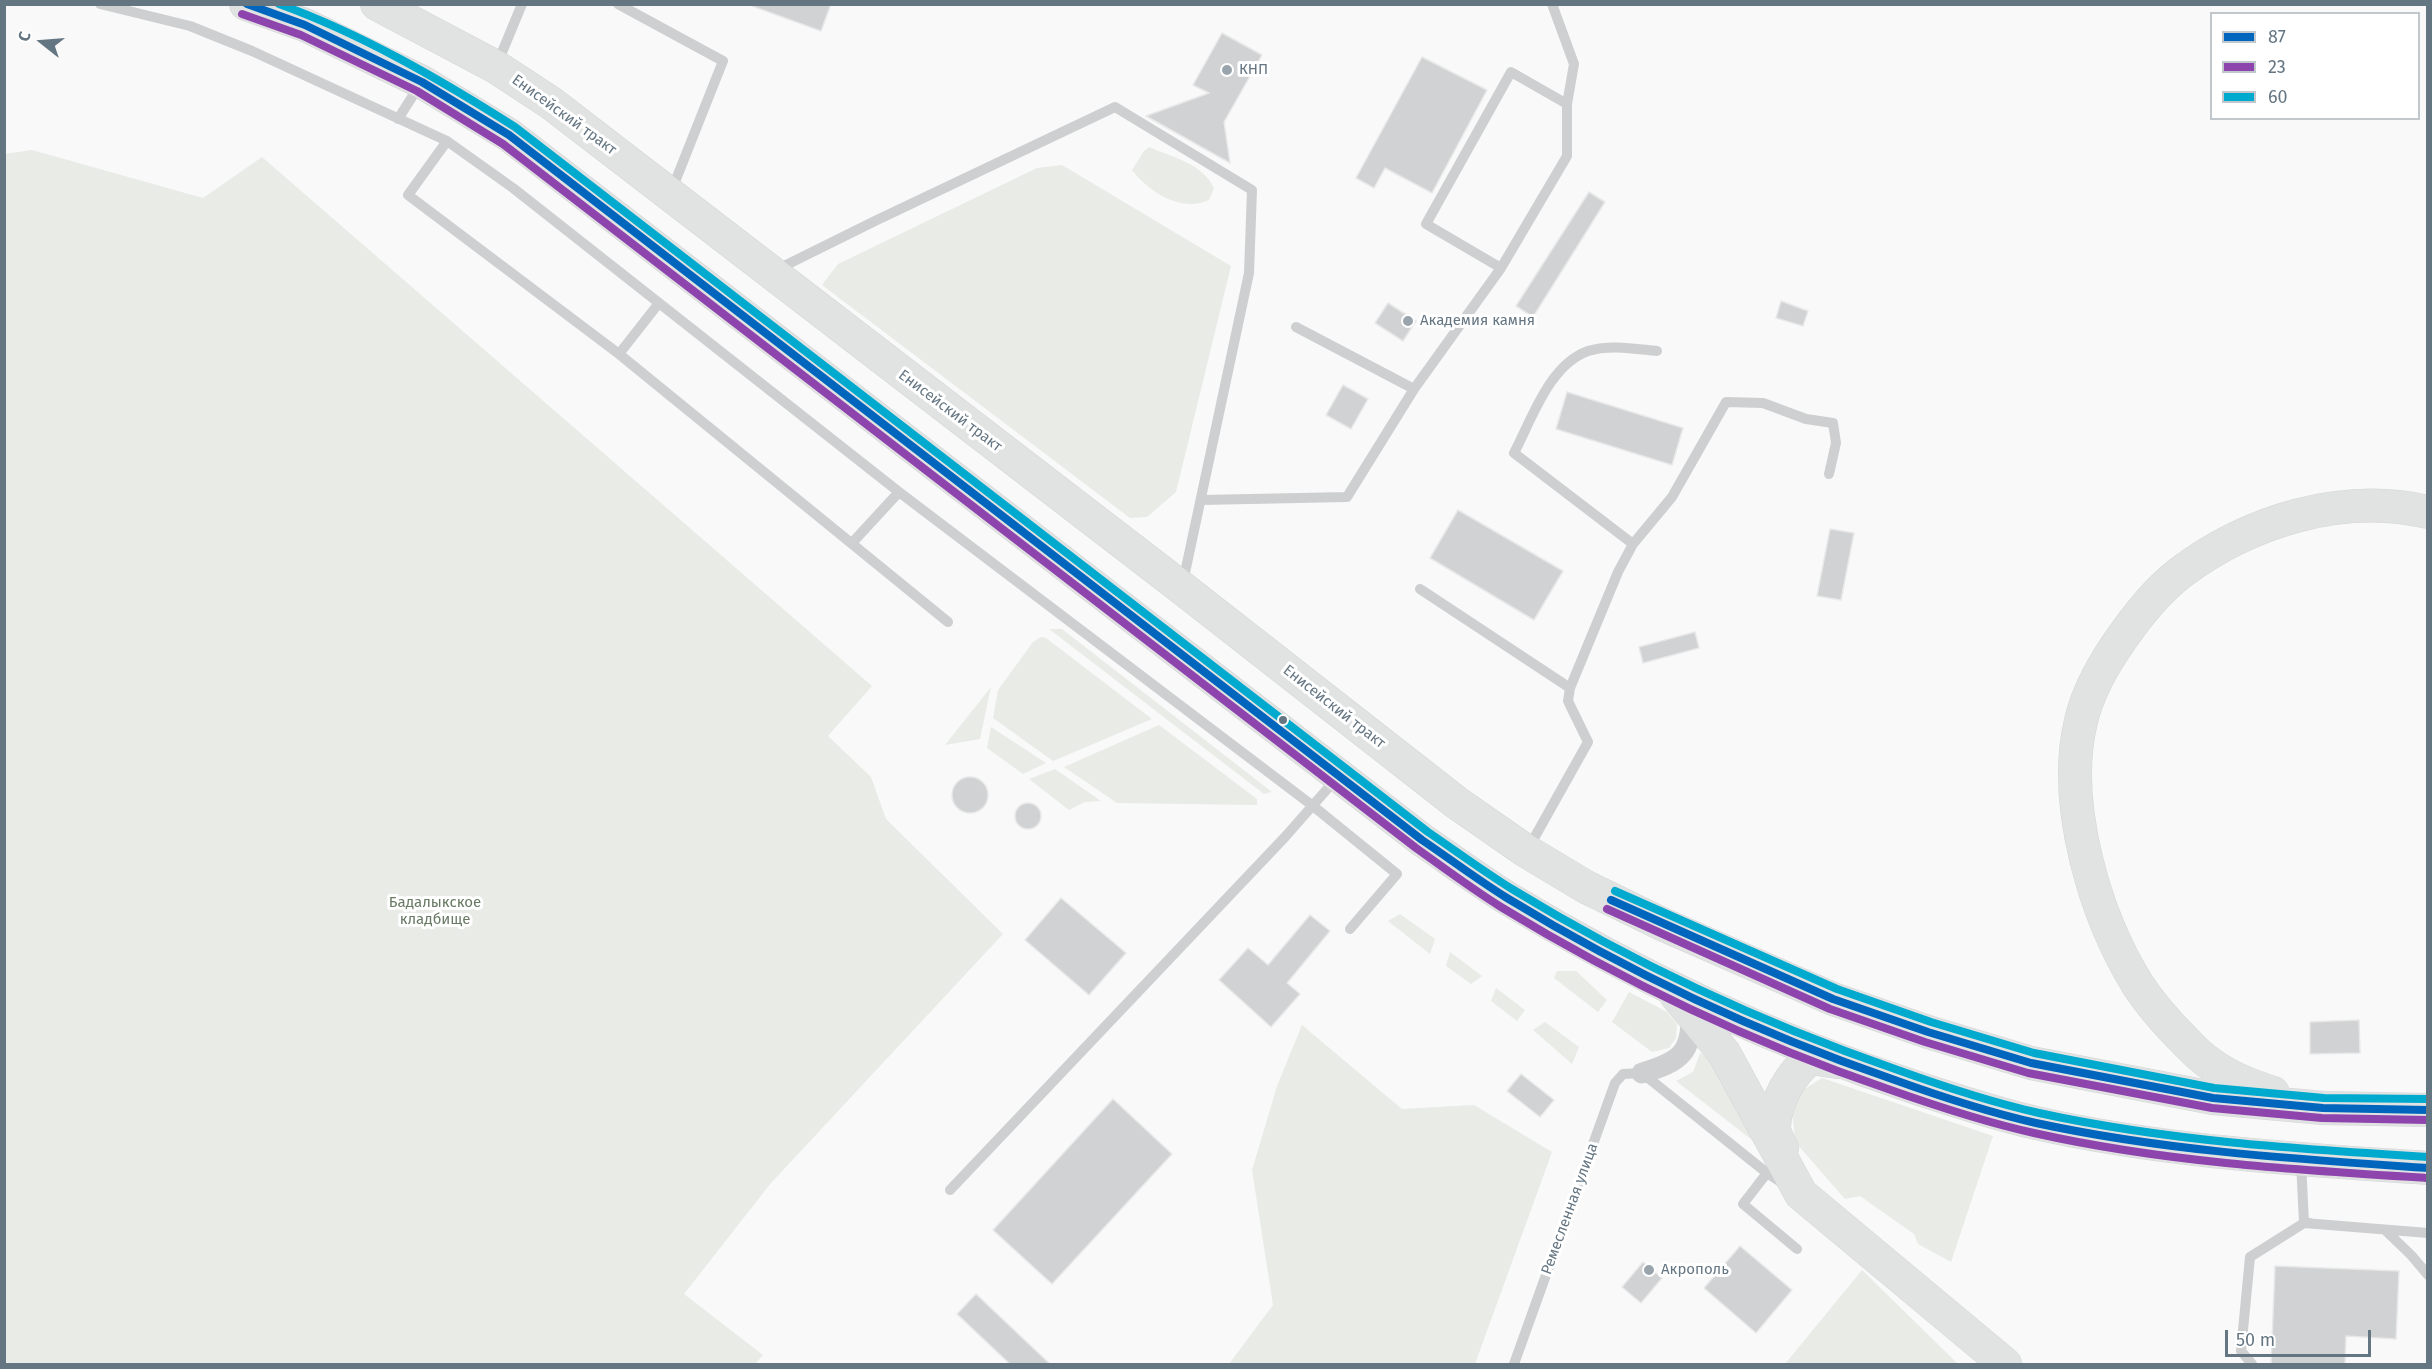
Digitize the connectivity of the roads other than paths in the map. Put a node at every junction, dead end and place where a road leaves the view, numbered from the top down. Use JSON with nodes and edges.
{"nodes":[{"id":1,"x":100,"y":4,"type":"edge"},
{"id":2,"x":246,"y":4,"type":"edge"},
{"id":3,"x":377,"y":4,"type":"edge"},
{"id":4,"x":522,"y":4,"type":"edge"},
{"id":5,"x":618,"y":4,"type":"edge"},
{"id":6,"x":1552,"y":4,"type":"edge"},
{"id":7,"x":496,"y":67,"type":"junction"},
{"id":8,"x":422,"y":82,"type":"junction"},
{"id":9,"x":1567,"y":104,"type":"junction"},
{"id":10,"x":398,"y":119,"type":"junction"},
{"id":11,"x":447,"y":141,"type":"junction"},
{"id":12,"x":670,"y":195,"type":"junction"},
{"id":13,"x":1501,"y":268,"type":"junction"},
{"id":14,"x":770,"y":273,"type":"junction"},
{"id":15,"x":659,"y":303,"type":"junction"},
{"id":16,"x":1296,"y":327,"type":"dead end"},
{"id":17,"x":1657,"y":351,"type":"dead end"},
{"id":18,"x":620,"y":354,"type":"junction"},
{"id":19,"x":1414,"y":389,"type":"junction"},
{"id":20,"x":1829,"y":474,"type":"dead end"},
{"id":21,"x":899,"y":492,"type":"junction"},
{"id":22,"x":1201,"y":500,"type":"junction"},
{"id":23,"x":2427,"y":512,"type":"edge"},
{"id":24,"x":852,"y":543,"type":"junction"},
{"id":25,"x":1633,"y":544,"type":"junction"},
{"id":26,"x":1182,"y":588,"type":"junction"},
{"id":27,"x":1420,"y":589,"type":"dead end"},
{"id":28,"x":948,"y":622,"type":"dead end"},
{"id":29,"x":1569,"y":688,"type":"junction"},
{"id":30,"x":1371,"y":736,"type":"junction"},
{"id":31,"x":1340,"y":775,"type":"junction"},
{"id":32,"x":1313,"y":806,"type":"junction"},
{"id":33,"x":1526,"y":851,"type":"junction"},
{"id":34,"x":1350,"y":929,"type":"dead end"},
{"id":35,"x":1668,"y":986,"type":"junction"},
{"id":36,"x":1690,"y":1010,"type":"junction"},
{"id":37,"x":1844,"y":1062,"type":"junction"},
{"id":38,"x":1642,"y":1073,"type":"junction"},
{"id":39,"x":2324,"y":1108,"type":"junction"},
{"id":40,"x":2427,"y":1110,"type":"edge"},
{"id":41,"x":2301,"y":1159,"type":"junction"},
{"id":42,"x":2427,"y":1168,"type":"edge"},
{"id":43,"x":1767,"y":1173,"type":"junction"},
{"id":44,"x":950,"y":1190,"type":"dead end"},
{"id":45,"x":1801,"y":1194,"type":"junction"},
{"id":46,"x":2304,"y":1223,"type":"junction"},
{"id":47,"x":2388,"y":1230,"type":"junction"},
{"id":48,"x":2427,"y":1233,"type":"edge"},
{"id":49,"x":1797,"y":1249,"type":"dead end"},
{"id":50,"x":2427,"y":1275,"type":"edge"},
{"id":51,"x":1997,"y":1362,"type":"edge"},
{"id":52,"x":1514,"y":1365,"type":"edge"},
{"id":53,"x":2252,"y":1365,"type":"edge"}],
"edges":[{"from":1,"to":10,"type":"lane"},
{"from":2,"to":8,"type":"main road"},
{"from":3,"to":7,"type":"main road","name":"Енисейский тракт"},
{"from":4,"to":7,"type":"lane"},
{"from":5,"to":12,"type":"lane"},
{"from":6,"to":9,"type":"lane"},
{"from":7,"to":12,"type":"main road","name":"Енисейский тракт"},
{"from":8,"to":10,"type":"lane"},
{"from":8,"to":31,"type":"main road"},
{"from":9,"to":13,"type":"lane"},
{"from":9,"to":13,"type":"lane"},
{"from":10,"to":11,"type":"lane"},
{"from":11,"to":15,"type":"lane"},
{"from":11,"to":18,"type":"lane"},
{"from":12,"to":14,"type":"main road","name":"Енисейский тракт"},
{"from":13,"to":19,"type":"lane"},
{"from":14,"to":22,"type":"lane"},
{"from":14,"to":26,"type":"main road","name":"Енисейский тракт"},
{"from":15,"to":18,"type":"lane"},
{"from":15,"to":21,"type":"lane"},
{"from":16,"to":19,"type":"lane"},
{"from":17,"to":25,"type":"lane"},
{"from":18,"to":24,"type":"lane"},
{"from":19,"to":22,"type":"lane"},
{"from":20,"to":25,"type":"lane"},
{"from":21,"to":24,"type":"lane"},
{"from":21,"to":32,"type":"lane"},
{"from":22,"to":26,"type":"lane"},
{"from":23,"to":39,"type":"main road"},
{"from":24,"to":28,"type":"lane"},
{"from":25,"to":29,"type":"lane"},
{"from":26,"to":30,"type":"main road","name":"Енисейский тракт"},
{"from":27,"to":29,"type":"lane"},
{"from":29,"to":33,"type":"lane"},
{"from":30,"to":31,"type":"main road"},
{"from":30,"to":33,"type":"main road","name":"Енисейский тракт"},
{"from":31,"to":32,"type":"lane"},
{"from":31,"to":35,"type":"main road"},
{"from":32,"to":34,"type":"lane"},
{"from":32,"to":44,"type":"lane"},
{"from":33,"to":39,"type":"main road","name":"Енисейский тракт"},
{"from":35,"to":36,"type":"main road"},
{"from":35,"to":37,"type":"main road"},
{"from":36,"to":38,"type":"street"},
{"from":36,"to":45,"type":"main road"},
{"from":37,"to":41,"type":"main road"},
{"from":37,"to":45,"type":"main road"},
{"from":38,"to":43,"type":"lane"},
{"from":38,"to":52,"type":"lane","name":"Ремесленная улица"},
{"from":39,"to":40,"type":"main road","name":"Енисейский тракт"},
{"from":41,"to":42,"type":"main road"},
{"from":41,"to":46,"type":"lane"},
{"from":43,"to":45,"type":"lane"},
{"from":43,"to":49,"type":"lane"},
{"from":45,"to":51,"type":"main road"},
{"from":46,"to":47,"type":"lane"},
{"from":46,"to":53,"type":"lane"},
{"from":47,"to":48,"type":"lane"},
{"from":47,"to":50,"type":"lane"}]}
